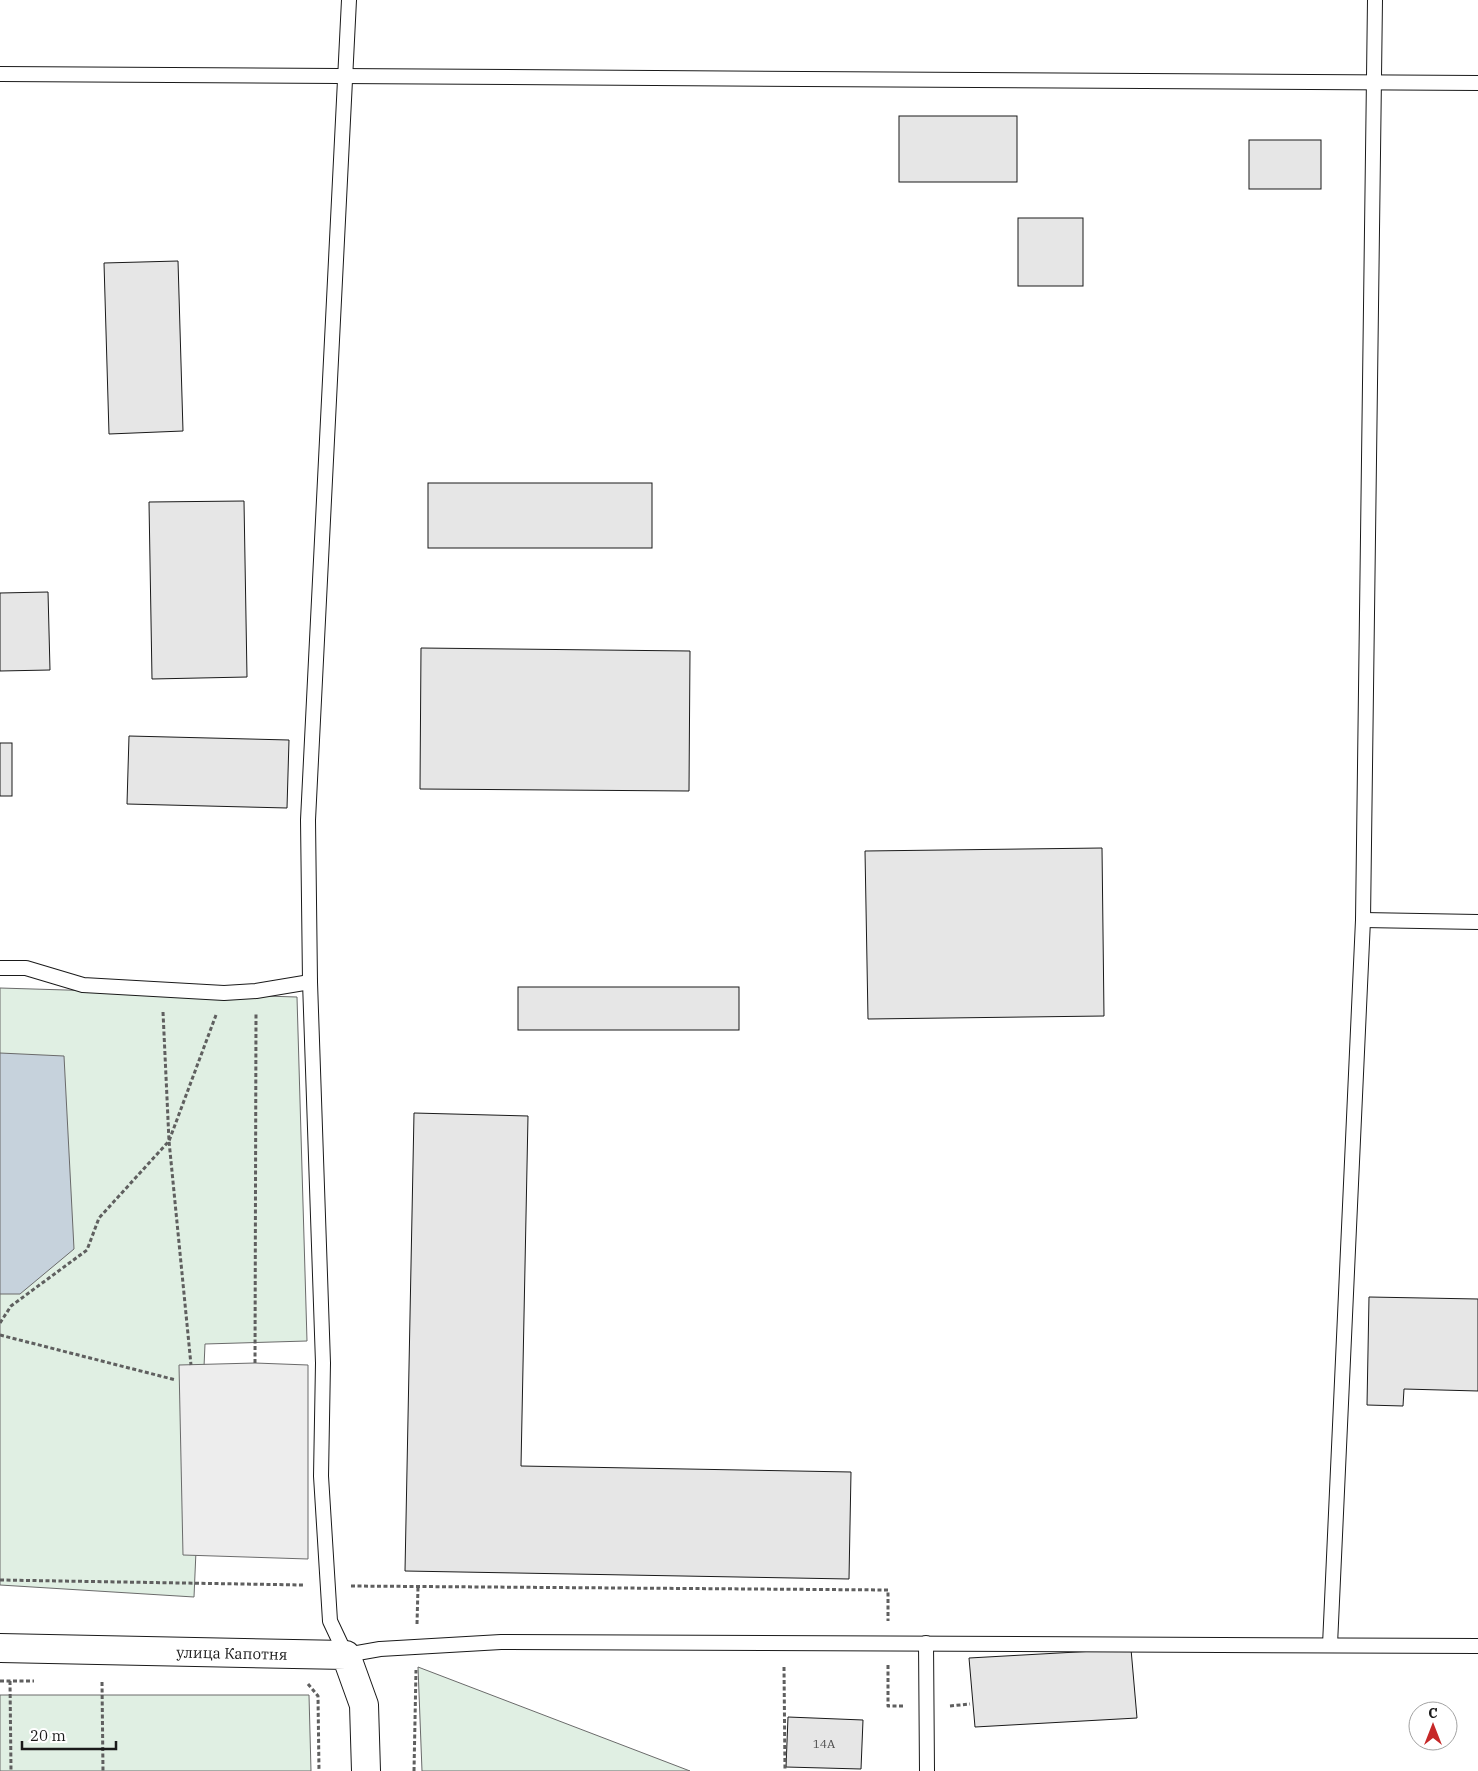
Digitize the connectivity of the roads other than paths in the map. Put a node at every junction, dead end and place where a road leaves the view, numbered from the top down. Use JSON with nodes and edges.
{"nodes":[{"id":1,"x":350,"y":0,"type":"edge"},
{"id":2,"x":1375,"y":0,"type":"edge"},
{"id":3,"x":0,"y":74,"type":"edge"},
{"id":4,"x":347,"y":77,"type":"junction"},
{"id":5,"x":1374,"y":82,"type":"junction"},
{"id":6,"x":1478,"y":83,"type":"edge"},
{"id":7,"x":1363,"y":920,"type":"junction"},
{"id":8,"x":1478,"y":922,"type":"edge"},
{"id":9,"x":0,"y":968,"type":"edge"},
{"id":10,"x":310,"y":982,"type":"junction"},
{"id":11,"x":926,"y":1643,"type":"junction"},
{"id":12,"x":1330,"y":1645,"type":"junction"},
{"id":13,"x":1478,"y":1646,"type":"edge"},
{"id":14,"x":0,"y":1648,"type":"edge"},
{"id":15,"x":346,"y":1655,"type":"junction"},
{"id":16,"x":366,"y":1771,"type":"edge"},
{"id":17,"x":927,"y":1771,"type":"edge"}],
"edges":[{"from":1,"to":4,"type":"lane"},
{"from":2,"to":5,"type":"lane"},
{"from":3,"to":4,"type":"lane"},
{"from":4,"to":5,"type":"lane"},
{"from":4,"to":10,"type":"lane"},
{"from":5,"to":6,"type":"lane"},
{"from":5,"to":7,"type":"lane"},
{"from":7,"to":8,"type":"lane"},
{"from":7,"to":12,"type":"lane"},
{"from":9,"to":10,"type":"lane"},
{"from":10,"to":15,"type":"lane"},
{"from":11,"to":12,"type":"lane"},
{"from":11,"to":15,"type":"lane"},
{"from":11,"to":17,"type":"lane"},
{"from":12,"to":13,"type":"lane"},
{"from":14,"to":15,"type":"main road","name":"улица Капотня"},
{"from":15,"to":16,"type":"main road"}]}
